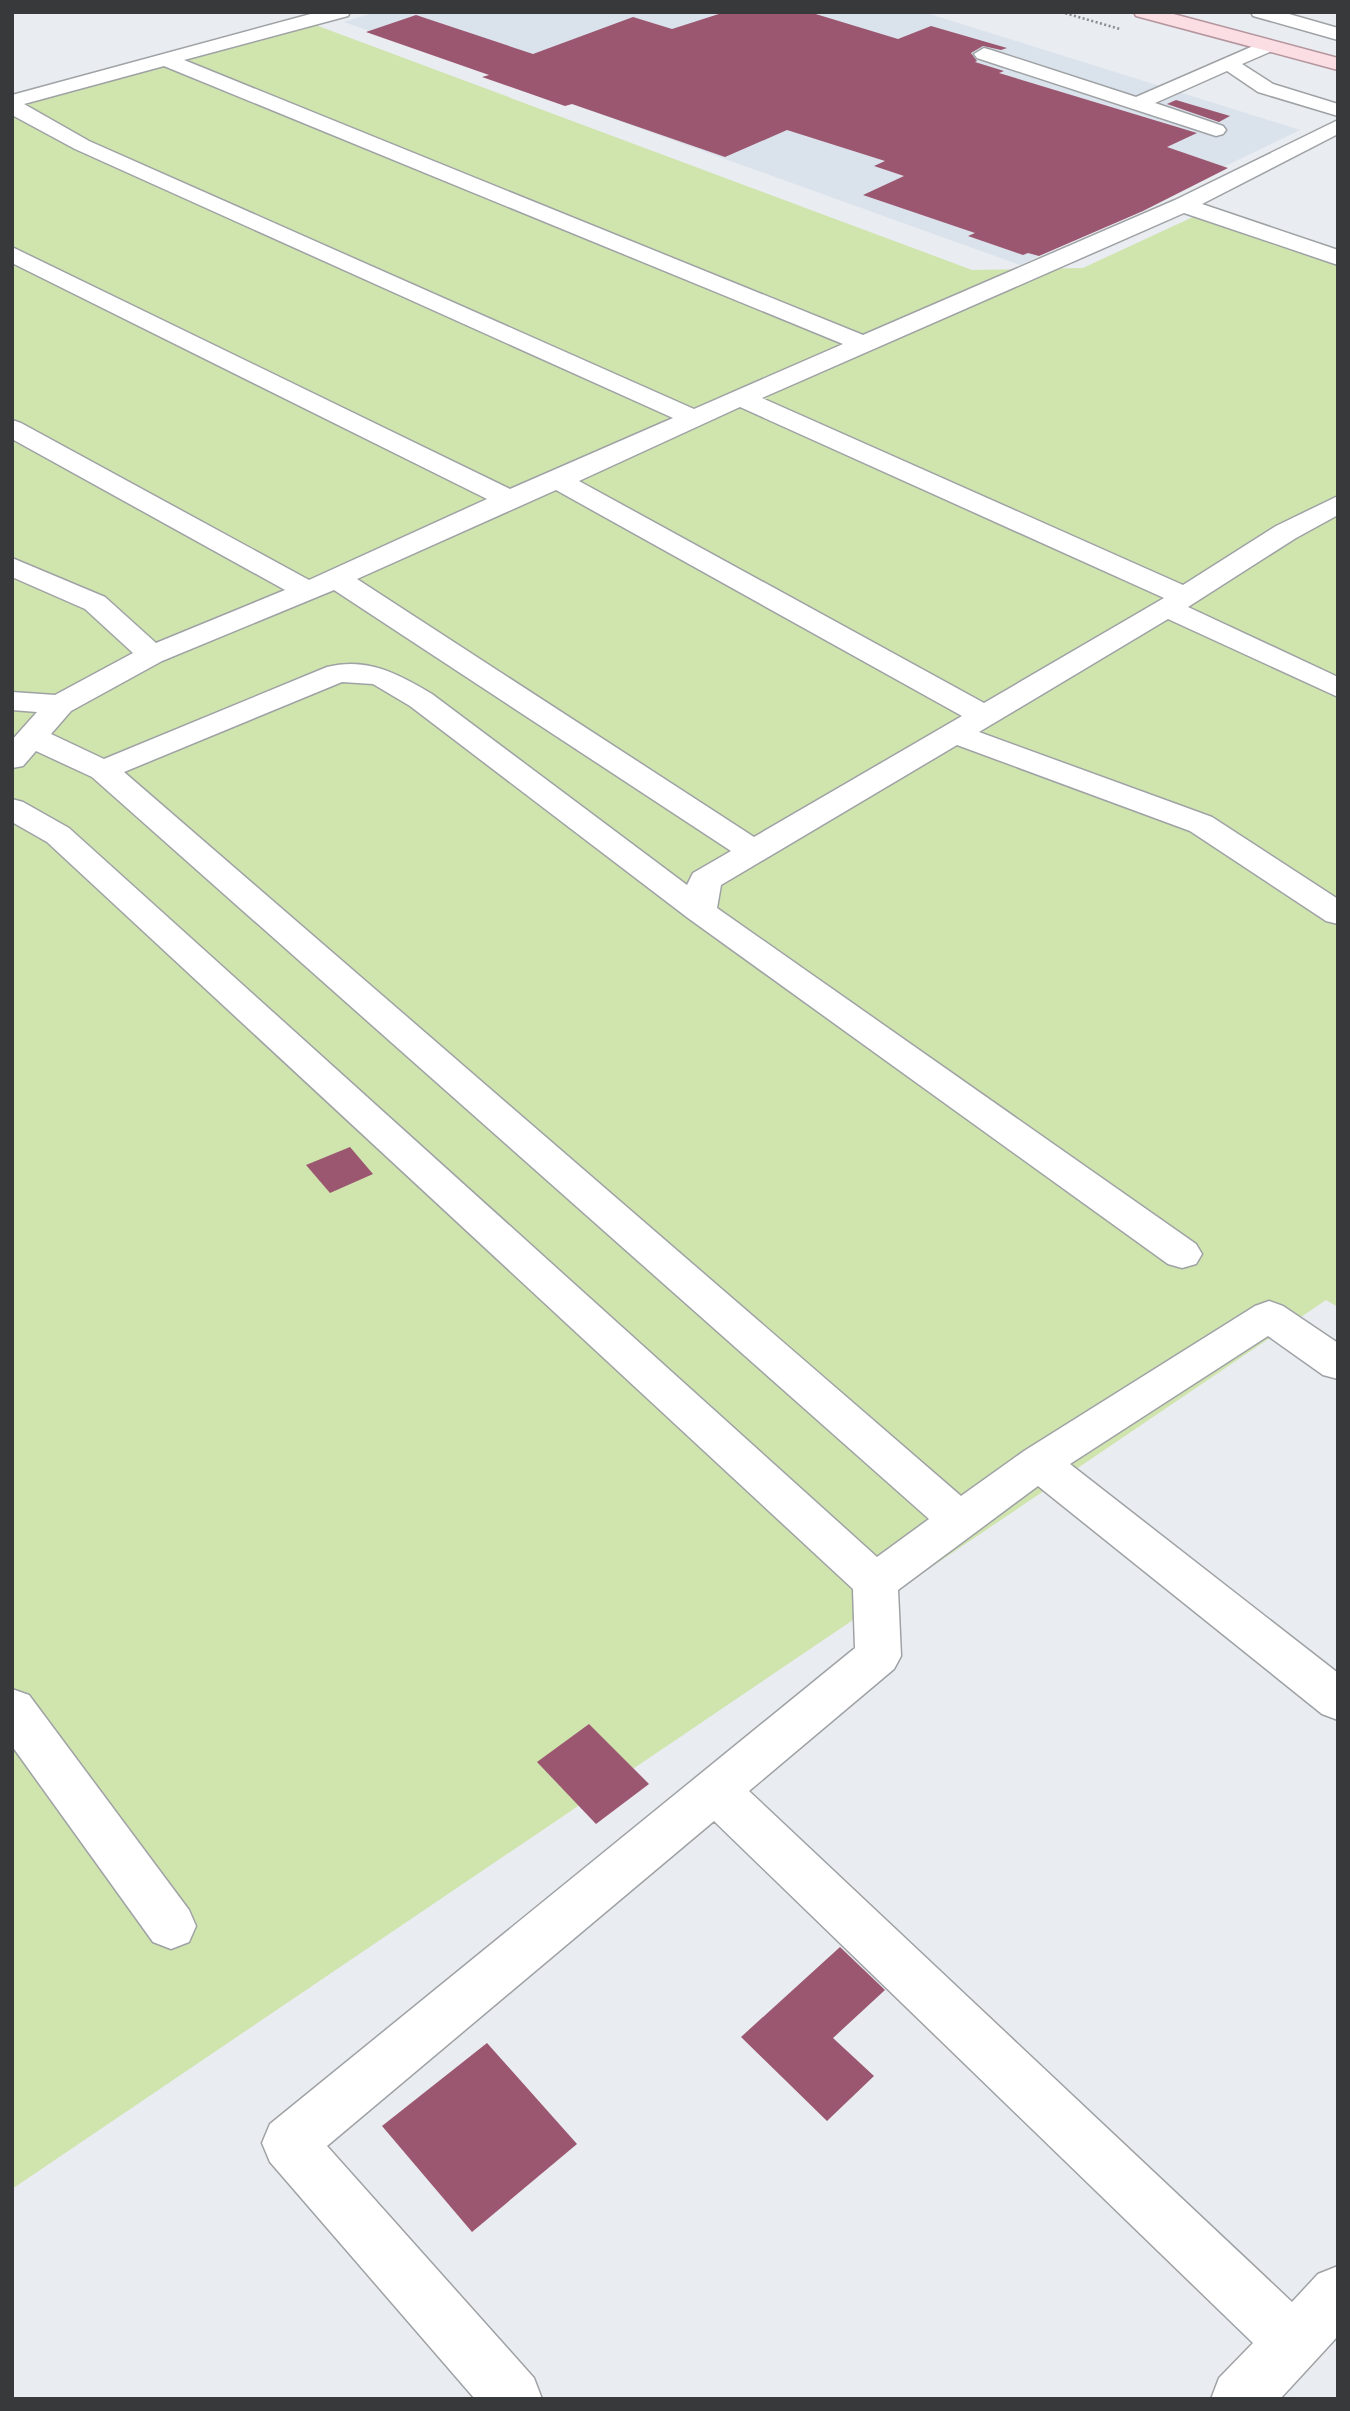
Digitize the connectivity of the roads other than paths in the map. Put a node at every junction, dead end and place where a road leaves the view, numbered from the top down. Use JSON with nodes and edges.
{"nodes":[{"id":1,"x":341,"y":12,"type":"edge"},
{"id":2,"x":1143,"y":12,"type":"edge"},
{"id":3,"x":1263,"y":13,"type":"edge"},
{"id":4,"x":1338,"y":34,"type":"edge"},
{"id":5,"x":1267,"y":46,"type":"junction"},
{"id":6,"x":1338,"y":50,"type":"edge"},
{"id":7,"x":984,"y":54,"type":"dead end"},
{"id":8,"x":166,"y":60,"type":"junction"},
{"id":9,"x":1328,"y":62,"type":"edge"},
{"id":10,"x":1229,"y":63,"type":"junction"},
{"id":11,"x":12,"y":104,"type":"edge"},
{"id":12,"x":1137,"y":104,"type":"junction"},
{"id":13,"x":1338,"y":110,"type":"edge"},
{"id":14,"x":1338,"y":126,"type":"edge"},
{"id":15,"x":1216,"y":131,"type":"dead end"},
{"id":16,"x":1183,"y":205,"type":"junction"},
{"id":17,"x":12,"y":254,"type":"edge"},
{"id":18,"x":1338,"y":258,"type":"edge"},
{"id":19,"x":866,"y":345,"type":"junction"},
{"id":20,"x":741,"y":398,"type":"junction"},
{"id":21,"x":694,"y":418,"type":"junction"},
{"id":22,"x":12,"y":428,"type":"edge"},
{"id":23,"x":558,"y":480,"type":"junction"},
{"id":24,"x":509,"y":499,"type":"junction"},
{"id":25,"x":1333,"y":511,"type":"edge"},
{"id":26,"x":12,"y":566,"type":"edge"},
{"id":27,"x":337,"y":578,"type":"junction"},
{"id":28,"x":308,"y":591,"type":"junction"},
{"id":29,"x":1176,"y":602,"type":"junction"},
{"id":30,"x":152,"y":655,"type":"junction"},
{"id":31,"x":1338,"y":688,"type":"edge"},
{"id":32,"x":12,"y":701,"type":"edge"},
{"id":33,"x":60,"y":705,"type":"junction"},
{"id":34,"x":983,"y":715,"type":"junction"},
{"id":35,"x":954,"y":733,"type":"junction"},
{"id":36,"x":21,"y":747,"type":"edge"},
{"id":37,"x":103,"y":770,"type":"junction"},
{"id":38,"x":12,"y":809,"type":"edge"},
{"id":39,"x":753,"y":851,"type":"junction"},
{"id":40,"x":1257,"y":861,"type":"junction"},
{"id":41,"x":1338,"y":881,"type":"edge"},
{"id":42,"x":699,"y":911,"type":"junction"},
{"id":43,"x":1338,"y":914,"type":"edge"},
{"id":44,"x":1182,"y":1254,"type":"dead end"},
{"id":45,"x":1338,"y":1364,"type":"edge"},
{"id":46,"x":1040,"y":1463,"type":"junction"},
{"id":47,"x":960,"y":1521,"type":"junction"},
{"id":48,"x":875,"y":1582,"type":"junction"},
{"id":49,"x":1338,"y":1700,"type":"edge"},
{"id":50,"x":12,"y":1709,"type":"edge"},
{"id":51,"x":715,"y":1790,"type":"junction"},
{"id":52,"x":171,"y":1926,"type":"dead end"},
{"id":53,"x":1338,"y":2294,"type":"edge"},
{"id":54,"x":1293,"y":2342,"type":"junction"},
{"id":55,"x":513,"y":2399,"type":"edge"},
{"id":56,"x":1240,"y":2399,"type":"edge"}],
"edges":[{"from":1,"to":8,"type":"street"},
{"from":2,"to":5,"type":"main road"},
{"from":3,"to":4,"type":"street"},
{"from":5,"to":9,"type":"main road"},
{"from":5,"to":10,"type":"street"},
{"from":6,"to":9,"type":"street"},
{"from":7,"to":12,"type":"street"},
{"from":8,"to":11,"type":"street"},
{"from":8,"to":19,"type":"street"},
{"from":10,"to":12,"type":"street"},
{"from":10,"to":13,"type":"street"},
{"from":11,"to":21,"type":"street"},
{"from":12,"to":15,"type":"street"},
{"from":14,"to":16,"type":"street"},
{"from":16,"to":18,"type":"street"},
{"from":16,"to":19,"type":"street"},
{"from":17,"to":24,"type":"street"},
{"from":19,"to":20,"type":"street"},
{"from":20,"to":21,"type":"street"},
{"from":20,"to":29,"type":"street"},
{"from":21,"to":23,"type":"street"},
{"from":22,"to":28,"type":"street"},
{"from":23,"to":24,"type":"street"},
{"from":23,"to":34,"type":"street"},
{"from":24,"to":27,"type":"street"},
{"from":25,"to":29,"type":"street"},
{"from":26,"to":30,"type":"street"},
{"from":27,"to":28,"type":"street"},
{"from":27,"to":39,"type":"street"},
{"from":28,"to":30,"type":"street"},
{"from":29,"to":31,"type":"street"},
{"from":29,"to":34,"type":"street"},
{"from":30,"to":33,"type":"street"},
{"from":32,"to":33,"type":"street"},
{"from":33,"to":36,"type":"street"},
{"from":34,"to":35,"type":"street"},
{"from":35,"to":39,"type":"street"},
{"from":35,"to":40,"type":"street"},
{"from":36,"to":37,"type":"street"},
{"from":37,"to":42,"type":"street"},
{"from":37,"to":47,"type":"street"},
{"from":38,"to":48,"type":"street"},
{"from":39,"to":42,"type":"street"},
{"from":40,"to":41,"type":"street"},
{"from":40,"to":43,"type":"street"},
{"from":42,"to":44,"type":"street"},
{"from":45,"to":46,"type":"street"},
{"from":46,"to":47,"type":"street"},
{"from":46,"to":49,"type":"street"},
{"from":47,"to":48,"type":"street"},
{"from":48,"to":51,"type":"street"},
{"from":50,"to":52,"type":"street"},
{"from":51,"to":54,"type":"street"},
{"from":51,"to":55,"type":"street"},
{"from":53,"to":54,"type":"street"},
{"from":54,"to":56,"type":"street"}]}
